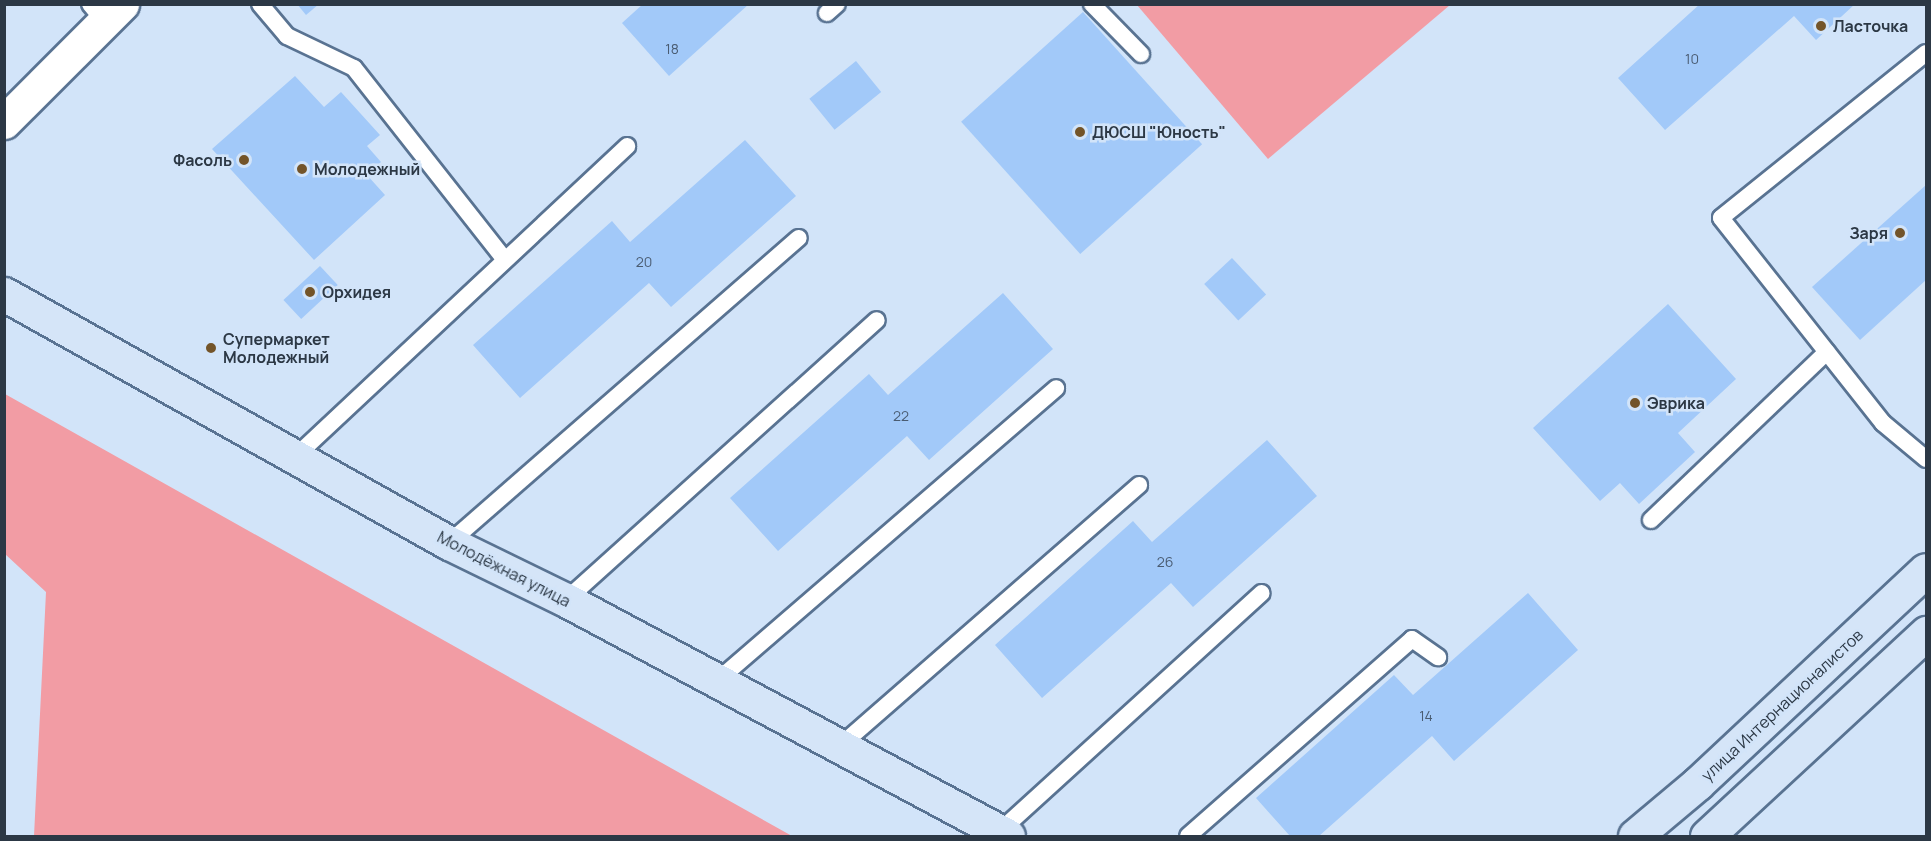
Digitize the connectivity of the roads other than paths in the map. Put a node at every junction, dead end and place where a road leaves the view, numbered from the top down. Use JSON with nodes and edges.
{"nodes":[{"id":1,"x":260,"y":4,"type":"edge"},
{"id":2,"x":1092,"y":4,"type":"edge"},
{"id":3,"x":105,"y":10,"type":"edge"},
{"id":4,"x":1926,"y":53,"type":"edge"},
{"id":5,"x":1141,"y":54,"type":"dead end"},
{"id":6,"x":4,"y":122,"type":"edge"},
{"id":7,"x":627,"y":146,"type":"dead end"},
{"id":8,"x":798,"y":238,"type":"dead end"},
{"id":9,"x":505,"y":260,"type":"junction"},
{"id":10,"x":4,"y":294,"type":"edge"},
{"id":11,"x":878,"y":320,"type":"dead end"},
{"id":12,"x":1827,"y":352,"type":"junction"},
{"id":13,"x":1056,"y":388,"type":"dead end"},
{"id":14,"x":295,"y":457,"type":"junction"},
{"id":15,"x":1926,"y":459,"type":"edge"},
{"id":16,"x":1139,"y":485,"type":"dead end"},
{"id":17,"x":1651,"y":520,"type":"dead end"},
{"id":18,"x":449,"y":543,"type":"junction"},
{"id":19,"x":1926,"y":570,"type":"edge"},
{"id":20,"x":1262,"y":593,"type":"dead end"},
{"id":21,"x":566,"y":600,"type":"junction"},
{"id":22,"x":1926,"y":633,"type":"edge"},
{"id":23,"x":1438,"y":657,"type":"dead end"},
{"id":24,"x":717,"y":681,"type":"junction"},
{"id":25,"x":840,"y":746,"type":"junction"},
{"id":26,"x":1003,"y":834,"type":"edge"},
{"id":27,"x":1188,"y":837,"type":"edge"},
{"id":28,"x":1635,"y":837,"type":"edge"},
{"id":29,"x":1707,"y":837,"type":"edge"}],
"edges":[{"from":1,"to":9,"type":"lane"},
{"from":2,"to":5,"type":"lane"},
{"from":3,"to":6,"type":"street"},
{"from":4,"to":12,"type":"lane"},
{"from":7,"to":9,"type":"lane"},
{"from":8,"to":18,"type":"lane"},
{"from":9,"to":14,"type":"lane"},
{"from":10,"to":14,"type":"street","name":"Молодёжная улица"},
{"from":11,"to":21,"type":"lane"},
{"from":12,"to":15,"type":"lane"},
{"from":12,"to":17,"type":"lane"},
{"from":13,"to":24,"type":"lane"},
{"from":14,"to":18,"type":"street","name":"Молодёжная улица"},
{"from":16,"to":25,"type":"lane"},
{"from":18,"to":21,"type":"street","name":"Молодёжная улица"},
{"from":19,"to":28,"type":"street","name":"улица Интернационалистов"},
{"from":20,"to":26,"type":"lane"},
{"from":21,"to":24,"type":"street","name":"Молодёжная улица"},
{"from":22,"to":29,"type":"street"},
{"from":23,"to":27,"type":"lane"},
{"from":24,"to":25,"type":"street","name":"Молодёжная улица"},
{"from":25,"to":26,"type":"street","name":"Молодёжная улица"}]}
